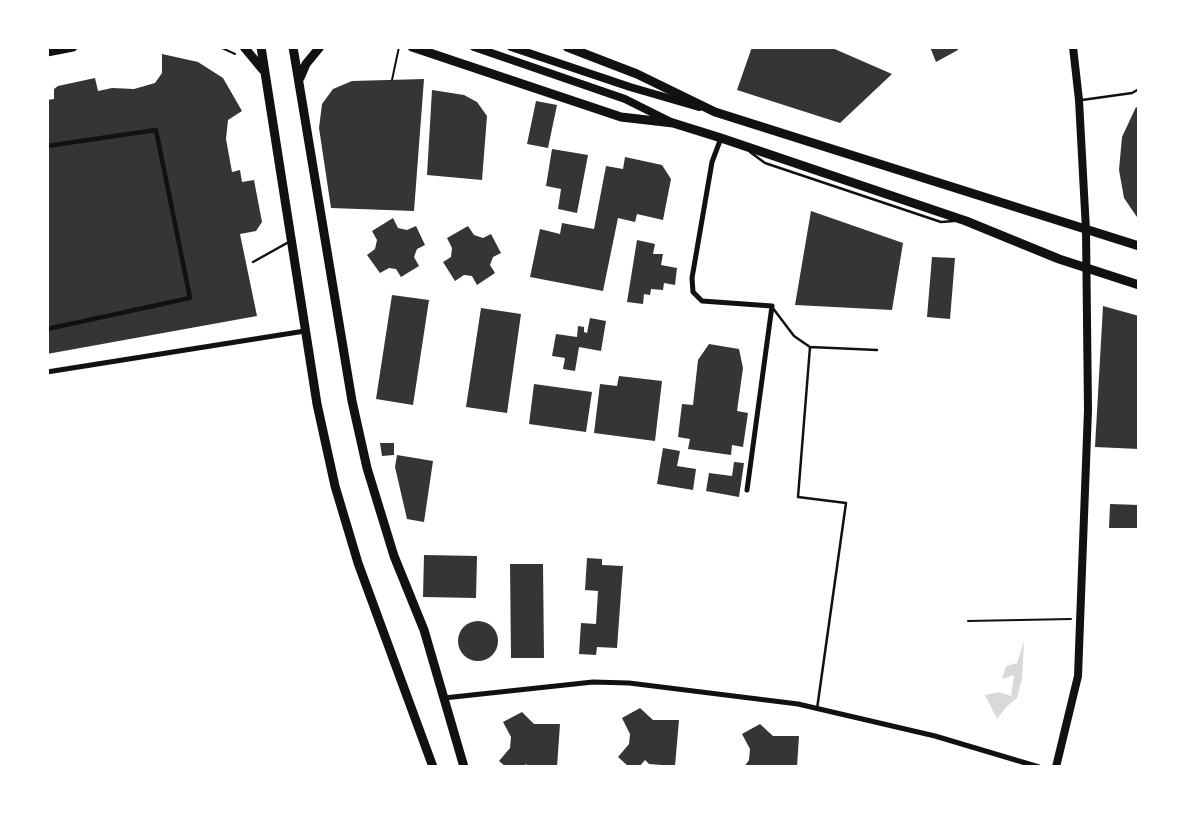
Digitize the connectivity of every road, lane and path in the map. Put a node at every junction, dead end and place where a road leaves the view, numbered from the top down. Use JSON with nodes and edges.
{"nodes":[{"id":1,"x":73,"y":47,"type":"edge"},
{"id":2,"x":220,"y":47,"type":"edge"},
{"id":3,"x":244,"y":47,"type":"edge"},
{"id":4,"x":261,"y":47,"type":"edge"},
{"id":5,"x":293,"y":47,"type":"edge"},
{"id":6,"x":320,"y":47,"type":"edge"},
{"id":7,"x":399,"y":47,"type":"edge"},
{"id":8,"x":412,"y":47,"type":"edge"},
{"id":9,"x":474,"y":47,"type":"edge"},
{"id":10,"x":511,"y":47,"type":"edge"},
{"id":11,"x":567,"y":47,"type":"edge"},
{"id":12,"x":1073,"y":47,"type":"edge"},
{"id":13,"x":47,"y":52,"type":"edge"},
{"id":14,"x":235,"y":54,"type":"dead end"},
{"id":15,"x":264,"y":72,"type":"junction"},
{"id":16,"x":392,"y":80,"type":"dead end"},
{"id":17,"x":1139,"y":89,"type":"edge"},
{"id":18,"x":300,"y":90,"type":"junction"},
{"id":19,"x":1079,"y":100,"type":"junction"},
{"id":20,"x":715,"y":112,"type":"junction"},
{"id":21,"x":673,"y":123,"type":"junction"},
{"id":22,"x":721,"y":138,"type":"junction"},
{"id":23,"x":47,"y":146,"type":"edge"},
{"id":24,"x":1086,"y":230,"type":"junction"},
{"id":25,"x":291,"y":242,"type":"junction"},
{"id":26,"x":1139,"y":246,"type":"edge"},
{"id":27,"x":253,"y":262,"type":"dead end"},
{"id":28,"x":1087,"y":269,"type":"junction"},
{"id":29,"x":1139,"y":285,"type":"edge"},
{"id":30,"x":772,"y":306,"type":"junction"},
{"id":31,"x":47,"y":328,"type":"edge"},
{"id":32,"x":305,"y":331,"type":"junction"},
{"id":33,"x":810,"y":347,"type":"junction"},
{"id":34,"x":877,"y":350,"type":"dead end"},
{"id":35,"x":47,"y":372,"type":"edge"},
{"id":36,"x":747,"y":490,"type":"dead end"},
{"id":37,"x":1080,"y":619,"type":"junction"},
{"id":38,"x":968,"y":621,"type":"dead end"},
{"id":39,"x":444,"y":698,"type":"junction"},
{"id":40,"x":817,"y":709,"type":"junction"},
{"id":41,"x":433,"y":767,"type":"edge"},
{"id":42,"x":464,"y":767,"type":"edge"},
{"id":43,"x":1039,"y":767,"type":"edge"},
{"id":44,"x":1056,"y":767,"type":"edge"}],
"edges":[{"from":1,"to":13,"type":"main road"},
{"from":2,"to":14,"type":"path"},
{"from":3,"to":15,"type":"main road"},
{"from":4,"to":15,"type":"main road"},
{"from":5,"to":18,"type":"main road"},
{"from":6,"to":18,"type":"main road"},
{"from":7,"to":16,"type":"path"},
{"from":8,"to":21,"type":"main road"},
{"from":9,"to":21,"type":"main road"},
{"from":10,"to":20,"type":"main road"},
{"from":11,"to":20,"type":"main road"},
{"from":12,"to":19,"type":"main road"},
{"from":15,"to":25,"type":"main road"},
{"from":17,"to":19,"type":"lane"},
{"from":18,"to":39,"type":"main road"},
{"from":19,"to":24,"type":"main road"},
{"from":20,"to":24,"type":"main road"},
{"from":21,"to":22,"type":"main road"},
{"from":22,"to":28,"type":"main road"},
{"from":22,"to":30,"type":"street"},
{"from":23,"to":31,"type":"street"},
{"from":24,"to":26,"type":"main road"},
{"from":24,"to":28,"type":"main road"},
{"from":25,"to":27,"type":"lane"},
{"from":25,"to":32,"type":"main road"},
{"from":28,"to":29,"type":"main road"},
{"from":28,"to":37,"type":"main road"},
{"from":30,"to":33,"type":"lane"},
{"from":30,"to":36,"type":"street"},
{"from":32,"to":35,"type":"street"},
{"from":32,"to":41,"type":"main road"},
{"from":33,"to":34,"type":"lane"},
{"from":33,"to":40,"type":"lane"},
{"from":37,"to":38,"type":"path"},
{"from":37,"to":44,"type":"main road"},
{"from":39,"to":40,"type":"street"},
{"from":39,"to":42,"type":"main road"},
{"from":40,"to":43,"type":"street"}]}
